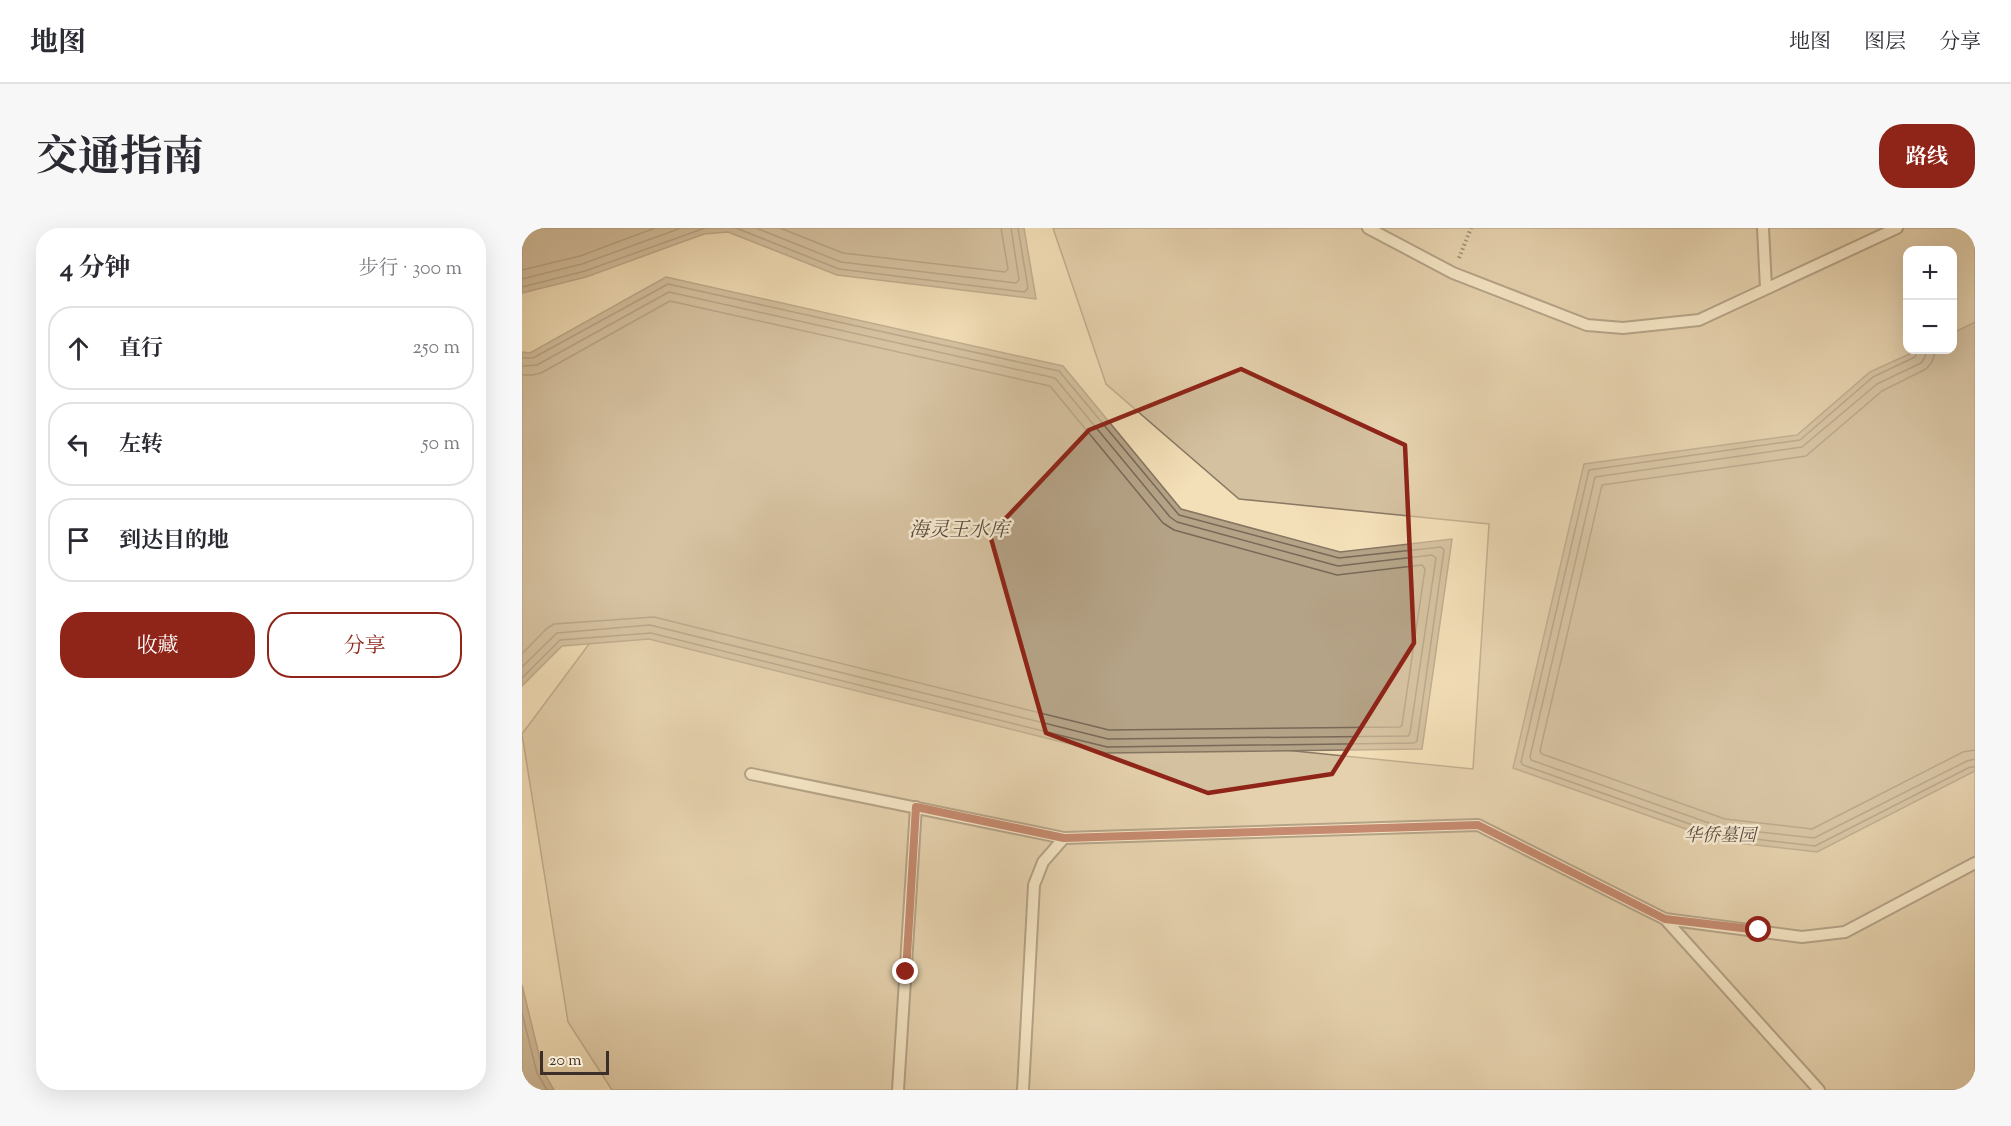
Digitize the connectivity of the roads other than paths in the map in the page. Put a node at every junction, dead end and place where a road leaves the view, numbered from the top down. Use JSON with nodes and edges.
{"nodes":[{"id":1,"x":1368,"y":228,"type":"edge"},
{"id":2,"x":1764,"y":228,"type":"edge"},
{"id":3,"x":1897,"y":228,"type":"edge"},
{"id":4,"x":1766,"y":288,"type":"junction"},
{"id":5,"x":752,"y":774,"type":"dead end"},
{"id":6,"x":916,"y":807,"type":"junction"},
{"id":7,"x":1064,"y":838,"type":"junction"},
{"id":8,"x":1975,"y":863,"type":"edge"},
{"id":9,"x":1665,"y":919,"type":"junction"},
{"id":10,"x":898,"y":1090,"type":"edge"},
{"id":11,"x":1023,"y":1090,"type":"edge"},
{"id":12,"x":1819,"y":1090,"type":"edge"}],
"edges":[{"from":1,"to":4,"type":"lane"},
{"from":2,"to":4,"type":"lane"},
{"from":3,"to":4,"type":"lane"},
{"from":5,"to":6,"type":"lane"},
{"from":6,"to":7,"type":"lane"},
{"from":6,"to":10,"type":"lane"},
{"from":7,"to":9,"type":"lane"},
{"from":7,"to":11,"type":"lane"},
{"from":8,"to":9,"type":"lane"},
{"from":9,"to":12,"type":"lane"}]}
